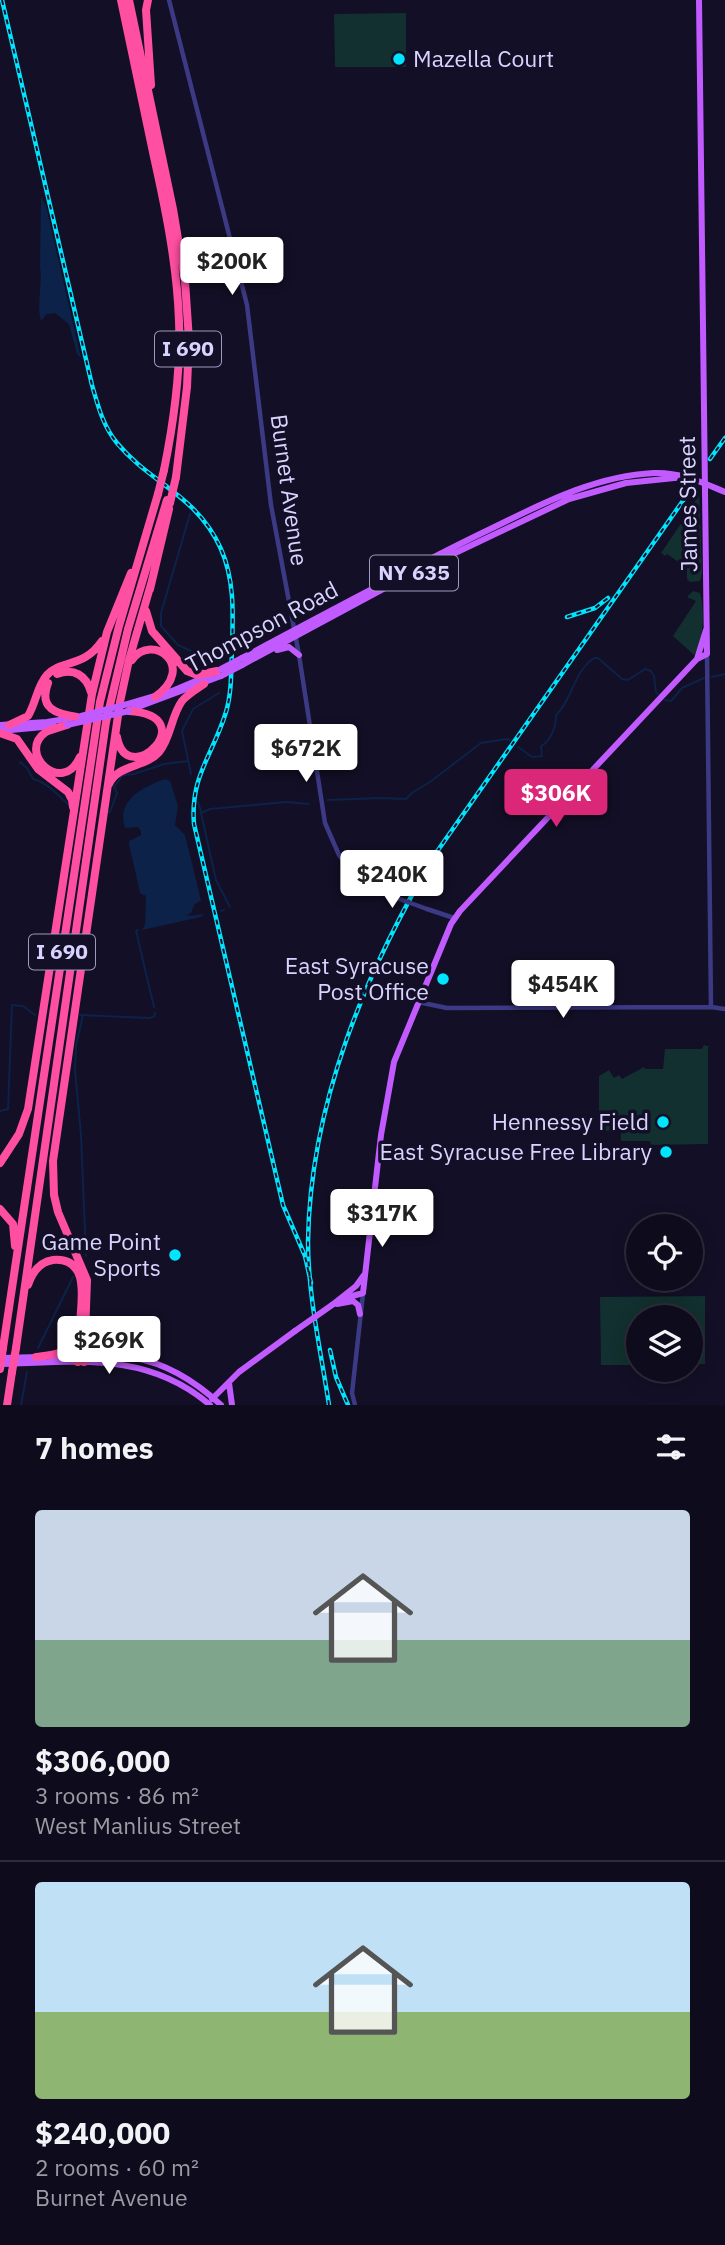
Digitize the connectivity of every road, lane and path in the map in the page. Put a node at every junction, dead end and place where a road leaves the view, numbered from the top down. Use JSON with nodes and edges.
{"nodes":[{"id":1,"x":121,"y":0,"type":"edge"},
{"id":2,"x":129,"y":0,"type":"edge"},
{"id":3,"x":148,"y":0,"type":"edge"},
{"id":4,"x":169,"y":0,"type":"edge"},
{"id":5,"x":699,"y":0,"type":"edge"},
{"id":6,"x":156,"y":130,"type":"junction"},
{"id":7,"x":704,"y":483,"type":"junction"},
{"id":8,"x":725,"y":492,"type":"edge"},
{"id":9,"x":168,"y":502,"type":"junction"},
{"id":10,"x":138,"y":559,"type":"junction"},
{"id":11,"x":151,"y":584,"type":"junction"},
{"id":12,"x":706,"y":630,"type":"junction"},
{"id":13,"x":107,"y":632,"type":"junction"},
{"id":14,"x":294,"y":634,"type":"junction"},
{"id":15,"x":707,"y":654,"type":"junction"},
{"id":16,"x":262,"y":655,"type":"junction"},
{"id":17,"x":299,"y":655,"type":"junction"},
{"id":18,"x":697,"y":659,"type":"junction"},
{"id":19,"x":242,"y":662,"type":"junction"},
{"id":20,"x":220,"y":672,"type":"junction"},
{"id":21,"x":125,"y":679,"type":"junction"},
{"id":22,"x":204,"y":684,"type":"junction"},
{"id":23,"x":92,"y":694,"type":"junction"},
{"id":24,"x":155,"y":697,"type":"junction"},
{"id":25,"x":128,"y":707,"type":"junction"},
{"id":26,"x":79,"y":717,"type":"junction"},
{"id":27,"x":67,"y":724,"type":"junction"},
{"id":28,"x":4,"y":725,"type":"edge"},
{"id":29,"x":116,"y":728,"type":"junction"},
{"id":30,"x":0,"y":732,"type":"edge"},
{"id":31,"x":84,"y":744,"type":"junction"},
{"id":32,"x":105,"y":797,"type":"junction"},
{"id":33,"x":72,"y":824,"type":"junction"},
{"id":34,"x":92,"y":895,"type":"junction"},
{"id":35,"x":59,"y":910,"type":"junction"},
{"id":36,"x":454,"y":918,"type":"junction"},
{"id":37,"x":418,"y":1002,"type":"junction"},
{"id":38,"x":711,"y":1007,"type":"junction"},
{"id":39,"x":725,"y":1009,"type":"edge"},
{"id":40,"x":53,"y":1015,"type":"junction"},
{"id":41,"x":57,"y":1065,"type":"junction"},
{"id":42,"x":0,"y":1163,"type":"edge"},
{"id":43,"x":0,"y":1209,"type":"edge"},
{"id":44,"x":15,"y":1269,"type":"junction"},
{"id":45,"x":365,"y":1273,"type":"junction"},
{"id":46,"x":347,"y":1292,"type":"junction"},
{"id":47,"x":363,"y":1293,"type":"junction"},
{"id":48,"x":23,"y":1301,"type":"junction"},
{"id":49,"x":332,"y":1306,"type":"junction"},
{"id":50,"x":360,"y":1314,"type":"junction"},
{"id":51,"x":83,"y":1326,"type":"junction"},
{"id":52,"x":36,"y":1357,"type":"junction"},
{"id":53,"x":0,"y":1358,"type":"edge"},
{"id":54,"x":137,"y":1358,"type":"junction"},
{"id":55,"x":81,"y":1359,"type":"junction"},
{"id":56,"x":0,"y":1367,"type":"edge"},
{"id":57,"x":229,"y":1382,"type":"junction"},
{"id":58,"x":210,"y":1402,"type":"edge"},
{"id":59,"x":7,"y":1405,"type":"edge"},
{"id":60,"x":221,"y":1405,"type":"edge"},
{"id":61,"x":232,"y":1405,"type":"edge"},
{"id":62,"x":355,"y":1405,"type":"edge"}],
"edges":[{"from":1,"to":10,"type":"highway","number":"I 690","bridge":true},
{"from":2,"to":6,"type":"highway","number":"I 690"},
{"from":3,"to":6,"type":"highway"},
{"from":4,"to":14,"type":"street","name":"Burnet Avenue"},
{"from":5,"to":7,"type":"main road","name":"James Street"},
{"from":6,"to":9,"type":"highway","number":"I 690","bridge":true},
{"from":7,"to":8,"type":"main road","name":"Thompson Road","number":"NY 635"},
{"from":7,"to":12,"type":"main road","name":"James Street"},
{"from":7,"to":14,"type":"main road","name":"Thompson Road","number":"NY 635"},
{"from":9,"to":11,"type":"highway"},
{"from":9,"to":41,"type":"highway","number":"I 690"},
{"from":10,"to":13,"type":"highway"},
{"from":10,"to":40,"type":"highway","number":"I 690"},
{"from":11,"to":20,"type":"highway"},
{"from":11,"to":21,"type":"highway"},
{"from":12,"to":15,"type":"main road","name":"James Street"},
{"from":12,"to":18,"type":"main road"},
{"from":13,"to":23,"type":"highway"},
{"from":13,"to":28,"type":"highway"},
{"from":14,"to":16,"type":"main road","name":"Thompson Road","number":"NY 635"},
{"from":14,"to":17,"type":"street","name":"Burnet Avenue"},
{"from":14,"to":19,"type":"main road","name":"Thompson Road","number":"NY 635"},
{"from":15,"to":18,"type":"main road"},
{"from":15,"to":38,"type":"street","name":"James Street"},
{"from":16,"to":17,"type":"main road"},
{"from":16,"to":19,"type":"main road","name":"Thompson Road","number":"NY 635"},
{"from":17,"to":36,"type":"street","name":"Burnet Avenue","bridge":true},
{"from":18,"to":36,"type":"main road"},
{"from":19,"to":20,"type":"main road","name":"Thompson Road","number":"NY 635","bridge":true},
{"from":20,"to":22,"type":"main road","name":"Thompson Road","number":"NY 635"},
{"from":20,"to":24,"type":"main road","name":"Thompson Road","number":"NY 635"},
{"from":21,"to":24,"type":"highway"},
{"from":21,"to":29,"type":"highway"},
{"from":22,"to":25,"type":"main road","name":"Thompson Road","number":"NY 635"},
{"from":22,"to":32,"type":"highway"},
{"from":23,"to":26,"type":"highway"},
{"from":23,"to":31,"type":"highway"},
{"from":24,"to":25,"type":"main road","name":"Thompson Road","number":"NY 635"},
{"from":25,"to":26,"type":"main road","name":"Thompson Road","number":"NY 635","bridge":true},
{"from":25,"to":27,"type":"main road","name":"Thompson Road","number":"NY 635","bridge":true},
{"from":25,"to":29,"type":"highway"},
{"from":26,"to":28,"type":"main road","name":"Thompson Road","number":"NY 635"},
{"from":27,"to":30,"type":"main road","name":"Thompson Road","number":"NY 635"},
{"from":27,"to":31,"type":"highway"},
{"from":29,"to":32,"type":"highway"},
{"from":30,"to":33,"type":"highway"},
{"from":31,"to":33,"type":"highway"},
{"from":32,"to":34,"type":"highway"},
{"from":33,"to":35,"type":"highway"},
{"from":34,"to":41,"type":"highway"},
{"from":34,"to":51,"type":"highway"},
{"from":35,"to":40,"type":"highway"},
{"from":35,"to":42,"type":"highway"},
{"from":36,"to":37,"type":"main road"},
{"from":37,"to":38,"type":"street"},
{"from":37,"to":45,"type":"main road"},
{"from":38,"to":39,"type":"street"},
{"from":40,"to":44,"type":"highway","number":"I 690"},
{"from":41,"to":48,"type":"highway","number":"I 690"},
{"from":43,"to":44,"type":"highway"},
{"from":44,"to":56,"type":"highway","number":"I 690","bridge":true},
{"from":45,"to":46,"type":"main road"},
{"from":45,"to":47,"type":"main road"},
{"from":46,"to":47,"type":"main road"},
{"from":46,"to":49,"type":"main road"},
{"from":47,"to":49,"type":"main road"},
{"from":47,"to":50,"type":"street"},
{"from":48,"to":51,"type":"highway"},
{"from":48,"to":59,"type":"highway","number":"I 690","bridge":true},
{"from":49,"to":50,"type":"main road"},
{"from":49,"to":57,"type":"main road","bridge":true},
{"from":50,"to":62,"type":"street"},
{"from":51,"to":52,"type":"highway"},
{"from":51,"to":54,"type":"highway"},
{"from":51,"to":55,"type":"highway"},
{"from":52,"to":53,"type":"main road"},
{"from":52,"to":55,"type":"main road"},
{"from":54,"to":55,"type":"main road"},
{"from":54,"to":58,"type":"main road"},
{"from":55,"to":56,"type":"main road"},
{"from":55,"to":58,"type":"main road"},
{"from":57,"to":58,"type":"main road"},
{"from":57,"to":61,"type":"main road"},
{"from":58,"to":60,"type":"main road"}]}
